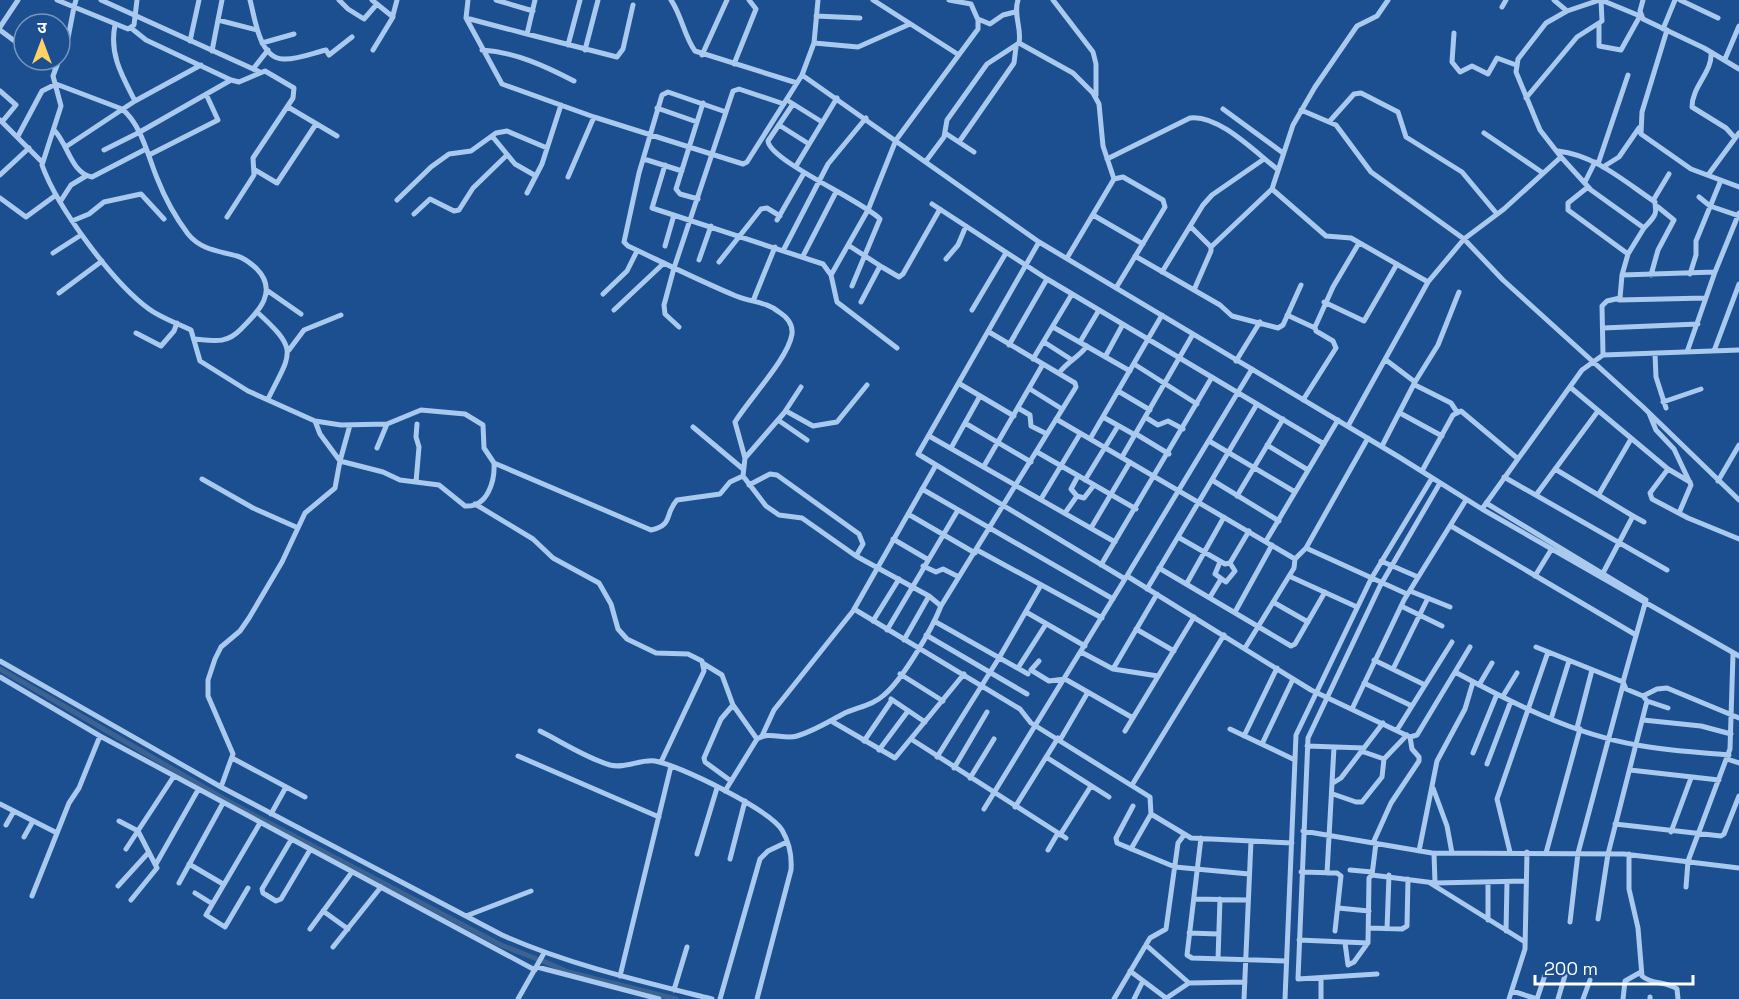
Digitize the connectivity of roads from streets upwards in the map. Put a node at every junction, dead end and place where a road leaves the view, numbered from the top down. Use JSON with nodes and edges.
{"nodes":[{"id":1,"x":18,"y":0,"type":"edge"},
{"id":2,"x":57,"y":0,"type":"edge"},
{"id":3,"x":101,"y":0,"type":"edge"},
{"id":4,"x":136,"y":0,"type":"edge"},
{"id":5,"x":199,"y":0,"type":"edge"},
{"id":6,"x":222,"y":0,"type":"edge"},
{"id":7,"x":250,"y":0,"type":"edge"},
{"id":8,"x":339,"y":0,"type":"edge"},
{"id":9,"x":397,"y":0,"type":"edge"},
{"id":10,"x":468,"y":0,"type":"edge"},
{"id":11,"x":496,"y":0,"type":"edge"},
{"id":12,"x":536,"y":0,"type":"edge"},
{"id":13,"x":580,"y":0,"type":"edge"},
{"id":14,"x":598,"y":0,"type":"edge"},
{"id":15,"x":671,"y":0,"type":"edge"},
{"id":16,"x":727,"y":0,"type":"edge"},
{"id":17,"x":749,"y":0,"type":"edge"},
{"id":18,"x":818,"y":0,"type":"edge"},
{"id":19,"x":873,"y":0,"type":"edge"},
{"id":20,"x":950,"y":0,"type":"edge"},
{"id":21,"x":1018,"y":0,"type":"edge"},
{"id":22,"x":1053,"y":0,"type":"edge"},
{"id":23,"x":1388,"y":0,"type":"edge"},
{"id":24,"x":1506,"y":0,"type":"edge"},
{"id":25,"x":1554,"y":0,"type":"edge"},
{"id":26,"x":1600,"y":0,"type":"edge"},
{"id":27,"x":1643,"y":0,"type":"edge"},
{"id":28,"x":1675,"y":0,"type":"edge"},
{"id":29,"x":1680,"y":0,"type":"edge"},
{"id":30,"x":374,"y":2,"type":"edge"},
{"id":31,"x":970,"y":2,"type":"edge"},
{"id":32,"x":75,"y":3,"type":"edge"},
{"id":33,"x":633,"y":5,"type":"dead end"},
{"id":34,"x":1502,"y":7,"type":"dead end"},
{"id":35,"x":533,"y":11,"type":"junction"},
{"id":36,"x":1567,"y":11,"type":"junction"},
{"id":37,"x":1015,"y":12,"type":"junction"},
{"id":38,"x":393,"y":15,"type":"junction"},
{"id":39,"x":816,"y":16,"type":"junction"},
{"id":40,"x":1640,"y":16,"type":"junction"},
{"id":41,"x":134,"y":17,"type":"junction"},
{"id":42,"x":72,"y":18,"type":"edge"},
{"id":43,"x":466,"y":18,"type":"junction"},
{"id":44,"x":860,"y":18,"type":"dead end"},
{"id":45,"x":1718,"y":18,"type":"dead end"},
{"id":46,"x":978,"y":19,"type":"junction"},
{"id":47,"x":218,"y":20,"type":"junction"},
{"id":48,"x":910,"y":24,"type":"junction"},
{"id":49,"x":1599,"y":24,"type":"junction"},
{"id":50,"x":114,"y":25,"type":"junction"},
{"id":51,"x":1739,"y":26,"type":"edge"},
{"id":52,"x":0,"y":28,"type":"edge"},
{"id":53,"x":132,"y":28,"type":"junction"},
{"id":54,"x":1665,"y":29,"type":"junction"},
{"id":55,"x":257,"y":30,"type":"junction"},
{"id":56,"x":1454,"y":33,"type":"dead end"},
{"id":57,"x":294,"y":34,"type":"dead end"},
{"id":58,"x":527,"y":34,"type":"junction"},
{"id":59,"x":352,"y":37,"type":"dead end"},
{"id":60,"x":12,"y":38,"type":"edge"},
{"id":61,"x":190,"y":41,"type":"junction"},
{"id":62,"x":814,"y":43,"type":"junction"},
{"id":63,"x":262,"y":44,"type":"junction"},
{"id":64,"x":568,"y":45,"type":"junction"},
{"id":65,"x":1017,"y":45,"type":"junction"},
{"id":66,"x":268,"y":50,"type":"junction"},
{"id":67,"x":374,"y":50,"type":"dead end"},
{"id":68,"x":482,"y":50,"type":"junction"},
{"id":69,"x":585,"y":50,"type":"junction"},
{"id":70,"x":212,"y":51,"type":"junction"},
{"id":71,"x":1712,"y":52,"type":"junction"},
{"id":72,"x":702,"y":55,"type":"junction"},
{"id":73,"x":959,"y":55,"type":"junction"},
{"id":74,"x":1725,"y":59,"type":"junction"},
{"id":75,"x":734,"y":64,"type":"junction"},
{"id":76,"x":201,"y":65,"type":"junction"},
{"id":77,"x":1516,"y":65,"type":"junction"},
{"id":78,"x":253,"y":69,"type":"junction"},
{"id":79,"x":1739,"y":69,"type":"edge"},
{"id":80,"x":54,"y":72,"type":"edge"},
{"id":81,"x":260,"y":72,"type":"junction"},
{"id":82,"x":802,"y":75,"type":"junction"},
{"id":83,"x":1628,"y":75,"type":"dead end"},
{"id":84,"x":231,"y":80,"type":"junction"},
{"id":85,"x":574,"y":81,"type":"dead end"},
{"id":86,"x":797,"y":83,"type":"junction"},
{"id":87,"x":56,"y":84,"type":"junction"},
{"id":88,"x":0,"y":91,"type":"edge"},
{"id":89,"x":206,"y":94,"type":"junction"},
{"id":90,"x":837,"y":98,"type":"junction"},
{"id":91,"x":1095,"y":98,"type":"junction"},
{"id":92,"x":1526,"y":98,"type":"junction"},
{"id":93,"x":135,"y":101,"type":"junction"},
{"id":94,"x":785,"y":102,"type":"junction"},
{"id":95,"x":703,"y":103,"type":"junction"},
{"id":96,"x":793,"y":104,"type":"junction"},
{"id":97,"x":561,"y":105,"type":"junction"},
{"id":98,"x":288,"y":107,"type":"junction"},
{"id":99,"x":657,"y":108,"type":"junction"},
{"id":100,"x":122,"y":109,"type":"junction"},
{"id":101,"x":1223,"y":109,"type":"dead end"},
{"id":102,"x":1301,"y":110,"type":"junction"},
{"id":103,"x":726,"y":112,"type":"junction"},
{"id":104,"x":594,"y":117,"type":"junction"},
{"id":105,"x":866,"y":118,"type":"junction"},
{"id":106,"x":1,"y":121,"type":"edge"},
{"id":107,"x":697,"y":122,"type":"junction"},
{"id":108,"x":822,"y":122,"type":"junction"},
{"id":109,"x":1329,"y":122,"type":"junction"},
{"id":110,"x":316,"y":124,"type":"junction"},
{"id":111,"x":779,"y":125,"type":"junction"},
{"id":112,"x":1640,"y":128,"type":"junction"},
{"id":113,"x":54,"y":130,"type":"junction"},
{"id":114,"x":138,"y":133,"type":"junction"},
{"id":115,"x":945,"y":133,"type":"junction"},
{"id":116,"x":1484,"y":133,"type":"dead end"},
{"id":117,"x":651,"y":135,"type":"junction"},
{"id":118,"x":18,"y":136,"type":"junction"},
{"id":119,"x":337,"y":136,"type":"dead end"},
{"id":120,"x":492,"y":136,"type":"junction"},
{"id":121,"x":1737,"y":136,"type":"edge"},
{"id":122,"x":896,"y":140,"type":"junction"},
{"id":123,"x":959,"y":142,"type":"junction"},
{"id":124,"x":809,"y":144,"type":"junction"},
{"id":125,"x":67,"y":146,"type":"junction"},
{"id":126,"x":29,"y":148,"type":"junction"},
{"id":127,"x":547,"y":148,"type":"junction"},
{"id":128,"x":689,"y":148,"type":"junction"},
{"id":129,"x":104,"y":150,"type":"dead end"},
{"id":130,"x":148,"y":152,"type":"junction"},
{"id":131,"x":974,"y":152,"type":"dead end"},
{"id":132,"x":1283,"y":153,"type":"junction"},
{"id":133,"x":1559,"y":154,"type":"junction"},
{"id":134,"x":712,"y":155,"type":"junction"},
{"id":135,"x":507,"y":156,"type":"junction"},
{"id":136,"x":644,"y":159,"type":"junction"},
{"id":137,"x":1107,"y":159,"type":"junction"},
{"id":138,"x":1264,"y":159,"type":"junction"},
{"id":139,"x":926,"y":161,"type":"junction"},
{"id":140,"x":42,"y":162,"type":"junction"},
{"id":141,"x":1599,"y":164,"type":"junction"},
{"id":142,"x":665,"y":165,"type":"junction"},
{"id":143,"x":796,"y":166,"type":"junction"},
{"id":144,"x":1277,"y":169,"type":"junction"},
{"id":145,"x":255,"y":170,"type":"junction"},
{"id":146,"x":682,"y":171,"type":"junction"},
{"id":147,"x":804,"y":173,"type":"junction"},
{"id":148,"x":1543,"y":173,"type":"junction"},
{"id":149,"x":1669,"y":174,"type":"dead end"},
{"id":150,"x":0,"y":175,"type":"edge"},
{"id":151,"x":1708,"y":175,"type":"junction"},
{"id":152,"x":86,"y":176,"type":"junction"},
{"id":153,"x":536,"y":176,"type":"junction"},
{"id":154,"x":568,"y":177,"type":"dead end"},
{"id":155,"x":1114,"y":179,"type":"junction"},
{"id":156,"x":1721,"y":180,"type":"junction"},
{"id":157,"x":818,"y":181,"type":"junction"},
{"id":158,"x":1587,"y":184,"type":"junction"},
{"id":159,"x":1739,"y":187,"type":"edge"},
{"id":160,"x":1272,"y":189,"type":"junction"},
{"id":161,"x":836,"y":192,"type":"junction"},
{"id":162,"x":527,"y":193,"type":"dead end"},
{"id":163,"x":56,"y":195,"type":"junction"},
{"id":164,"x":1699,"y":197,"type":"dead end"},
{"id":165,"x":0,"y":198,"type":"edge"},
{"id":166,"x":698,"y":198,"type":"junction"},
{"id":167,"x":397,"y":200,"type":"dead end"},
{"id":168,"x":60,"y":202,"type":"junction"},
{"id":169,"x":932,"y":204,"type":"dead end"},
{"id":170,"x":1656,"y":205,"type":"junction"},
{"id":171,"x":1710,"y":206,"type":"junction"},
{"id":172,"x":940,"y":209,"type":"junction"},
{"id":173,"x":868,"y":210,"type":"junction"},
{"id":174,"x":414,"y":214,"type":"dead end"},
{"id":175,"x":1497,"y":214,"type":"junction"},
{"id":176,"x":674,"y":215,"type":"junction"},
{"id":177,"x":1093,"y":215,"type":"junction"},
{"id":178,"x":1739,"y":215,"type":"edge"},
{"id":179,"x":227,"y":218,"type":"dead end"},
{"id":180,"x":164,"y":219,"type":"dead end"},
{"id":181,"x":691,"y":220,"type":"junction"},
{"id":182,"x":72,"y":221,"type":"junction"},
{"id":183,"x":711,"y":226,"type":"junction"},
{"id":184,"x":966,"y":226,"type":"junction"},
{"id":185,"x":1190,"y":226,"type":"junction"},
{"id":186,"x":1644,"y":228,"type":"junction"},
{"id":187,"x":81,"y":235,"type":"junction"},
{"id":188,"x":739,"y":235,"type":"junction"},
{"id":189,"x":1464,"y":239,"type":"junction"},
{"id":190,"x":1040,"y":242,"type":"junction"},
{"id":191,"x":1359,"y":243,"type":"junction"},
{"id":192,"x":1143,"y":244,"type":"junction"},
{"id":193,"x":848,"y":245,"type":"junction"},
{"id":194,"x":664,"y":246,"type":"dead end"},
{"id":195,"x":775,"y":246,"type":"junction"},
{"id":196,"x":1211,"y":247,"type":"junction"},
{"id":197,"x":784,"y":249,"type":"junction"},
{"id":198,"x":637,"y":250,"type":"junction"},
{"id":199,"x":53,"y":253,"type":"dead end"},
{"id":200,"x":1006,"y":253,"type":"junction"},
{"id":201,"x":1628,"y":254,"type":"junction"},
{"id":202,"x":866,"y":255,"type":"junction"},
{"id":203,"x":803,"y":256,"type":"junction"},
{"id":204,"x":1135,"y":256,"type":"junction"},
{"id":205,"x":1067,"y":258,"type":"junction"},
{"id":206,"x":946,"y":259,"type":"dead end"},
{"id":207,"x":699,"y":260,"type":"dead end"},
{"id":208,"x":102,"y":261,"type":"junction"},
{"id":209,"x":720,"y":262,"type":"dead end"},
{"id":210,"x":664,"y":263,"type":"junction"},
{"id":211,"x":1397,"y":264,"type":"junction"},
{"id":212,"x":1025,"y":265,"type":"junction"},
{"id":213,"x":882,"y":267,"type":"junction"},
{"id":214,"x":674,"y":268,"type":"junction"},
{"id":215,"x":1162,"y":272,"type":"junction"},
{"id":216,"x":1714,"y":272,"type":"junction"},
{"id":217,"x":1690,"y":274,"type":"junction"},
{"id":218,"x":831,"y":275,"type":"junction"},
{"id":219,"x":1651,"y":275,"type":"junction"},
{"id":220,"x":1622,"y":276,"type":"junction"},
{"id":221,"x":1047,"y":279,"type":"junction"},
{"id":222,"x":1428,"y":282,"type":"junction"},
{"id":223,"x":1739,"y":284,"type":"edge"},
{"id":224,"x":1301,"y":285,"type":"dead end"},
{"id":225,"x":852,"y":286,"type":"dead end"},
{"id":226,"x":1116,"y":288,"type":"junction"},
{"id":227,"x":1194,"y":290,"type":"junction"},
{"id":228,"x":268,"y":291,"type":"junction"},
{"id":229,"x":1459,"y":292,"type":"dead end"},
{"id":230,"x":59,"y":293,"type":"dead end"},
{"id":231,"x":603,"y":294,"type":"dead end"},
{"id":232,"x":1072,"y":294,"type":"junction"},
{"id":233,"x":1706,"y":298,"type":"junction"},
{"id":234,"x":1617,"y":300,"type":"junction"},
{"id":235,"x":753,"y":302,"type":"junction"},
{"id":236,"x":861,"y":302,"type":"dead end"},
{"id":237,"x":1324,"y":302,"type":"junction"},
{"id":238,"x":614,"y":310,"type":"dead end"},
{"id":239,"x":972,"y":310,"type":"dead end"},
{"id":240,"x":1099,"y":310,"type":"junction"},
{"id":241,"x":257,"y":312,"type":"junction"},
{"id":242,"x":301,"y":315,"type":"dead end"},
{"id":243,"x":341,"y":315,"type":"dead end"},
{"id":244,"x":1162,"y":315,"type":"junction"},
{"id":245,"x":1287,"y":315,"type":"junction"},
{"id":246,"x":1260,"y":322,"type":"junction"},
{"id":247,"x":177,"y":323,"type":"junction"},
{"id":248,"x":1123,"y":324,"type":"junction"},
{"id":249,"x":1698,"y":324,"type":"junction"},
{"id":250,"x":680,"y":327,"type":"dead end"},
{"id":251,"x":1053,"y":327,"type":"junction"},
{"id":252,"x":1315,"y":328,"type":"junction"},
{"id":253,"x":1603,"y":328,"type":"junction"},
{"id":254,"x":989,"y":332,"type":"junction"},
{"id":255,"x":136,"y":333,"type":"dead end"},
{"id":256,"x":1193,"y":334,"type":"junction"},
{"id":257,"x":195,"y":339,"type":"junction"},
{"id":258,"x":1148,"y":339,"type":"junction"},
{"id":259,"x":1044,"y":342,"type":"junction"},
{"id":260,"x":1080,"y":342,"type":"junction"},
{"id":261,"x":1009,"y":345,"type":"junction"},
{"id":262,"x":1087,"y":346,"type":"junction"},
{"id":263,"x":897,"y":348,"type":"dead end"},
{"id":264,"x":289,"y":350,"type":"junction"},
{"id":265,"x":1739,"y":350,"type":"edge"},
{"id":266,"x":1714,"y":351,"type":"junction"},
{"id":267,"x":1687,"y":352,"type":"junction"},
{"id":268,"x":1655,"y":354,"type":"junction"},
{"id":269,"x":1604,"y":355,"type":"junction"},
{"id":270,"x":1105,"y":357,"type":"junction"},
{"id":271,"x":1179,"y":358,"type":"junction"},
{"id":272,"x":1034,"y":359,"type":"junction"},
{"id":273,"x":1072,"y":360,"type":"junction"},
{"id":274,"x":1386,"y":360,"type":"junction"},
{"id":275,"x":1236,"y":362,"type":"junction"},
{"id":276,"x":1591,"y":362,"type":"junction"},
{"id":277,"x":1043,"y":364,"type":"junction"},
{"id":278,"x":1134,"y":364,"type":"junction"},
{"id":279,"x":1252,"y":369,"type":"junction"},
{"id":280,"x":1130,"y":371,"type":"junction"},
{"id":281,"x":1059,"y":374,"type":"junction"},
{"id":282,"x":1212,"y":377,"type":"junction"},
{"id":283,"x":1165,"y":383,"type":"junction"},
{"id":284,"x":960,"y":384,"type":"junction"},
{"id":285,"x":1415,"y":384,"type":"junction"},
{"id":286,"x":867,"y":385,"type":"dead end"},
{"id":287,"x":801,"y":387,"type":"dead end"},
{"id":288,"x":1570,"y":387,"type":"junction"},
{"id":289,"x":1030,"y":389,"type":"junction"},
{"id":290,"x":1701,"y":389,"type":"dead end"},
{"id":291,"x":1118,"y":391,"type":"junction"},
{"id":292,"x":1238,"y":392,"type":"junction"},
{"id":293,"x":980,"y":396,"type":"junction"},
{"id":294,"x":268,"y":399,"type":"junction"},
{"id":295,"x":1303,"y":400,"type":"junction"},
{"id":296,"x":1663,"y":402,"type":"junction"},
{"id":297,"x":1197,"y":404,"type":"junction"},
{"id":298,"x":1257,"y":404,"type":"junction"},
{"id":299,"x":1018,"y":408,"type":"junction"},
{"id":300,"x":1666,"y":408,"type":"dead end"},
{"id":301,"x":1062,"y":409,"type":"junction"},
{"id":302,"x":1150,"y":410,"type":"junction"},
{"id":303,"x":786,"y":411,"type":"junction"},
{"id":304,"x":1598,"y":411,"type":"junction"},
{"id":305,"x":1457,"y":412,"type":"junction"},
{"id":306,"x":1400,"y":413,"type":"junction"},
{"id":307,"x":1649,"y":413,"type":"junction"},
{"id":308,"x":1014,"y":416,"type":"junction"},
{"id":309,"x":1103,"y":417,"type":"junction"},
{"id":310,"x":1145,"y":417,"type":"junction"},
{"id":311,"x":1283,"y":419,"type":"junction"},
{"id":312,"x":778,"y":420,"type":"junction"},
{"id":313,"x":1056,"y":420,"type":"junction"},
{"id":314,"x":1338,"y":420,"type":"junction"},
{"id":315,"x":315,"y":421,"type":"junction"},
{"id":316,"x":965,"y":423,"type":"junction"},
{"id":317,"x":387,"y":424,"type":"junction"},
{"id":318,"x":417,"y":424,"type":"dead end"},
{"id":319,"x":350,"y":425,"type":"junction"},
{"id":320,"x":1118,"y":426,"type":"junction"},
{"id":321,"x":1348,"y":426,"type":"junction"},
{"id":322,"x":693,"y":427,"type":"dead end"},
{"id":323,"x":1183,"y":429,"type":"junction"},
{"id":324,"x":1047,"y":434,"type":"junction"},
{"id":325,"x":1080,"y":434,"type":"junction"},
{"id":326,"x":1135,"y":435,"type":"junction"},
{"id":327,"x":929,"y":436,"type":"junction"},
{"id":328,"x":1442,"y":436,"type":"junction"},
{"id":329,"x":1368,"y":438,"type":"junction"},
{"id":330,"x":1090,"y":439,"type":"junction"},
{"id":331,"x":1631,"y":439,"type":"junction"},
{"id":332,"x":807,"y":440,"type":"dead end"},
{"id":333,"x":1209,"y":441,"type":"junction"},
{"id":334,"x":998,"y":442,"type":"junction"},
{"id":335,"x":1323,"y":444,"type":"junction"},
{"id":336,"x":1267,"y":445,"type":"junction"},
{"id":337,"x":1739,"y":445,"type":"edge"},
{"id":338,"x":1382,"y":446,"type":"junction"},
{"id":339,"x":377,"y":448,"type":"dead end"},
{"id":340,"x":951,"y":448,"type":"junction"},
{"id":341,"x":1106,"y":448,"type":"junction"},
{"id":342,"x":1037,"y":452,"type":"junction"},
{"id":343,"x":1228,"y":453,"type":"junction"},
{"id":344,"x":1169,"y":454,"type":"junction"},
{"id":345,"x":745,"y":458,"type":"junction"},
{"id":346,"x":1122,"y":458,"type":"junction"},
{"id":347,"x":1517,"y":458,"type":"junction"},
{"id":348,"x":340,"y":461,"type":"junction"},
{"id":349,"x":1031,"y":462,"type":"junction"},
{"id":350,"x":1130,"y":462,"type":"junction"},
{"id":351,"x":494,"y":463,"type":"junction"},
{"id":352,"x":936,"y":465,"type":"junction"},
{"id":353,"x":984,"y":466,"type":"junction"},
{"id":354,"x":1061,"y":466,"type":"junction"},
{"id":355,"x":1254,"y":468,"type":"junction"},
{"id":356,"x":743,"y":469,"type":"junction"},
{"id":357,"x":1555,"y":469,"type":"junction"},
{"id":358,"x":1668,"y":469,"type":"junction"},
{"id":359,"x":1308,"y":470,"type":"junction"},
{"id":360,"x":1422,"y":471,"type":"junction"},
{"id":361,"x":743,"y":476,"type":"junction"},
{"id":362,"x":1078,"y":476,"type":"junction"},
{"id":363,"x":1155,"y":477,"type":"junction"},
{"id":364,"x":1432,"y":477,"type":"junction"},
{"id":365,"x":1504,"y":477,"type":"junction"},
{"id":366,"x":202,"y":479,"type":"dead end"},
{"id":367,"x":1085,"y":480,"type":"junction"},
{"id":368,"x":1212,"y":480,"type":"junction"},
{"id":369,"x":1718,"y":481,"type":"junction"},
{"id":370,"x":417,"y":482,"type":"junction"},
{"id":371,"x":1690,"y":482,"type":"junction"},
{"id":372,"x":1440,"y":483,"type":"junction"},
{"id":373,"x":749,"y":485,"type":"junction"},
{"id":374,"x":1017,"y":485,"type":"junction"},
{"id":375,"x":1094,"y":485,"type":"junction"},
{"id":376,"x":922,"y":489,"type":"junction"},
{"id":377,"x":1179,"y":490,"type":"junction"},
{"id":378,"x":1295,"y":492,"type":"junction"},
{"id":379,"x":1110,"y":494,"type":"junction"},
{"id":380,"x":1599,"y":494,"type":"junction"},
{"id":381,"x":1536,"y":495,"type":"junction"},
{"id":382,"x":1077,"y":496,"type":"junction"},
{"id":383,"x":1237,"y":496,"type":"junction"},
{"id":384,"x":1041,"y":499,"type":"junction"},
{"id":385,"x":1466,"y":500,"type":"junction"},
{"id":386,"x":1739,"y":500,"type":"edge"},
{"id":387,"x":1199,"y":502,"type":"junction"},
{"id":388,"x":1486,"y":503,"type":"junction"},
{"id":389,"x":476,"y":504,"type":"junction"},
{"id":390,"x":1004,"y":507,"type":"junction"},
{"id":391,"x":1136,"y":509,"type":"junction"},
{"id":392,"x":1482,"y":509,"type":"junction"},
{"id":393,"x":958,"y":510,"type":"junction"},
{"id":394,"x":1065,"y":513,"type":"junction"},
{"id":395,"x":1679,"y":513,"type":"junction"},
{"id":396,"x":908,"y":514,"type":"junction"},
{"id":397,"x":1633,"y":516,"type":"junction"},
{"id":398,"x":1224,"y":517,"type":"junction"},
{"id":399,"x":1279,"y":521,"type":"junction"},
{"id":400,"x":1644,"y":522,"type":"dead end"},
{"id":401,"x":1450,"y":526,"type":"junction"},
{"id":402,"x":296,"y":527,"type":"junction"},
{"id":403,"x":1091,"y":528,"type":"junction"},
{"id":404,"x":990,"y":529,"type":"junction"},
{"id":405,"x":1249,"y":531,"type":"junction"},
{"id":406,"x":1537,"y":533,"type":"junction"},
{"id":407,"x":942,"y":534,"type":"junction"},
{"id":408,"x":1178,"y":537,"type":"junction"},
{"id":409,"x":893,"y":539,"type":"junction"},
{"id":410,"x":1533,"y":539,"type":"junction"},
{"id":411,"x":1739,"y":539,"type":"edge"},
{"id":412,"x":1266,"y":541,"type":"junction"},
{"id":413,"x":1115,"y":542,"type":"junction"},
{"id":414,"x":1620,"y":543,"type":"junction"},
{"id":415,"x":1272,"y":545,"type":"junction"},
{"id":416,"x":1306,"y":548,"type":"junction"},
{"id":417,"x":1551,"y":550,"type":"junction"},
{"id":418,"x":976,"y":552,"type":"junction"},
{"id":419,"x":1204,"y":552,"type":"junction"},
{"id":420,"x":856,"y":556,"type":"junction"},
{"id":421,"x":927,"y":559,"type":"junction"},
{"id":422,"x":1295,"y":560,"type":"junction"},
{"id":423,"x":1220,"y":562,"type":"junction"},
{"id":424,"x":1230,"y":562,"type":"junction"},
{"id":425,"x":1386,"y":563,"type":"junction"},
{"id":426,"x":1101,"y":565,"type":"junction"},
{"id":427,"x":878,"y":566,"type":"junction"},
{"id":428,"x":923,"y":566,"type":"junction"},
{"id":429,"x":1160,"y":568,"type":"junction"},
{"id":430,"x":1667,"y":570,"type":"dead end"},
{"id":431,"x":1603,"y":573,"type":"junction"},
{"id":432,"x":1289,"y":576,"type":"junction"},
{"id":433,"x":1535,"y":576,"type":"junction"},
{"id":434,"x":959,"y":577,"type":"junction"},
{"id":435,"x":1418,"y":577,"type":"junction"},
{"id":436,"x":1126,"y":578,"type":"junction"},
{"id":437,"x":899,"y":579,"type":"junction"},
{"id":438,"x":1221,"y":579,"type":"junction"},
{"id":439,"x":1376,"y":581,"type":"junction"},
{"id":440,"x":1187,"y":583,"type":"junction"},
{"id":441,"x":1041,"y":585,"type":"junction"},
{"id":442,"x":912,"y":586,"type":"junction"},
{"id":443,"x":1147,"y":589,"type":"junction"},
{"id":444,"x":1324,"y":592,"type":"junction"},
{"id":445,"x":1408,"y":592,"type":"junction"},
{"id":446,"x":1156,"y":594,"type":"junction"},
{"id":447,"x":929,"y":596,"type":"junction"},
{"id":448,"x":1210,"y":597,"type":"junction"},
{"id":449,"x":1428,"y":598,"type":"junction"},
{"id":450,"x":1113,"y":599,"type":"junction"},
{"id":451,"x":1273,"y":602,"type":"junction"},
{"id":452,"x":1646,"y":605,"type":"junction"},
{"id":453,"x":941,"y":606,"type":"junction"},
{"id":454,"x":1401,"y":606,"type":"junction"},
{"id":455,"x":1357,"y":607,"type":"junction"},
{"id":456,"x":1450,"y":607,"type":"dead end"},
{"id":457,"x":854,"y":609,"type":"junction"},
{"id":458,"x":1026,"y":612,"type":"junction"},
{"id":459,"x":1235,"y":612,"type":"junction"},
{"id":460,"x":1419,"y":614,"type":"junction"},
{"id":461,"x":1194,"y":617,"type":"junction"},
{"id":462,"x":1102,"y":618,"type":"junction"},
{"id":463,"x":873,"y":621,"type":"junction"},
{"id":464,"x":934,"y":621,"type":"junction"},
{"id":465,"x":1308,"y":622,"type":"junction"},
{"id":466,"x":1046,"y":624,"type":"junction"},
{"id":467,"x":1259,"y":626,"type":"junction"},
{"id":468,"x":1442,"y":626,"type":"dead end"},
{"id":469,"x":1136,"y":629,"type":"junction"},
{"id":470,"x":887,"y":630,"type":"junction"},
{"id":471,"x":926,"y":635,"type":"junction"},
{"id":472,"x":1224,"y":635,"type":"junction"},
{"id":473,"x":1636,"y":635,"type":"junction"},
{"id":474,"x":904,"y":640,"type":"junction"},
{"id":475,"x":1452,"y":642,"type":"dead end"},
{"id":476,"x":1085,"y":646,"type":"junction"},
{"id":477,"x":1536,"y":646,"type":"dead end"},
{"id":478,"x":1470,"y":647,"type":"dead end"},
{"id":479,"x":919,"y":648,"type":"junction"},
{"id":480,"x":1245,"y":648,"type":"junction"},
{"id":481,"x":1174,"y":651,"type":"junction"},
{"id":482,"x":1081,"y":652,"type":"junction"},
{"id":483,"x":1548,"y":652,"type":"junction"},
{"id":484,"x":1736,"y":655,"type":"edge"},
{"id":485,"x":999,"y":658,"type":"junction"},
{"id":486,"x":1374,"y":660,"type":"junction"},
{"id":487,"x":0,"y":661,"type":"edge"},
{"id":488,"x":1038,"y":661,"type":"dead end"},
{"id":489,"x":1569,"y":661,"type":"junction"},
{"id":490,"x":1492,"y":663,"type":"dead end"},
{"id":491,"x":704,"y":664,"type":"junction"},
{"id":492,"x":1018,"y":668,"type":"junction"},
{"id":493,"x":1277,"y":668,"type":"junction"},
{"id":494,"x":1113,"y":669,"type":"junction"},
{"id":495,"x":1392,"y":669,"type":"junction"},
{"id":496,"x":1592,"y":670,"type":"junction"},
{"id":497,"x":990,"y":672,"type":"junction"},
{"id":498,"x":1455,"y":672,"type":"junction"},
{"id":499,"x":1028,"y":674,"type":"dead end"},
{"id":500,"x":1517,"y":674,"type":"dead end"},
{"id":501,"x":900,"y":675,"type":"junction"},
{"id":502,"x":964,"y":675,"type":"junction"},
{"id":503,"x":1158,"y":676,"type":"junction"},
{"id":504,"x":0,"y":677,"type":"edge"},
{"id":505,"x":1065,"y":679,"type":"junction"},
{"id":506,"x":1293,"y":679,"type":"junction"},
{"id":507,"x":1364,"y":683,"type":"junction"},
{"id":508,"x":1476,"y":683,"type":"junction"},
{"id":509,"x":1623,"y":684,"type":"junction"},
{"id":510,"x":982,"y":685,"type":"junction"},
{"id":511,"x":1425,"y":685,"type":"junction"},
{"id":512,"x":1088,"y":692,"type":"junction"},
{"id":513,"x":1027,"y":694,"type":"dead end"},
{"id":514,"x":885,"y":695,"type":"junction"},
{"id":515,"x":1321,"y":695,"type":"junction"},
{"id":516,"x":1500,"y":695,"type":"junction"},
{"id":517,"x":1645,"y":699,"type":"junction"},
{"id":518,"x":892,"y":700,"type":"junction"},
{"id":519,"x":943,"y":701,"type":"junction"},
{"id":520,"x":1511,"y":701,"type":"junction"},
{"id":521,"x":733,"y":705,"type":"junction"},
{"id":522,"x":1412,"y":706,"type":"junction"},
{"id":523,"x":1668,"y":708,"type":"dead end"},
{"id":524,"x":1352,"y":709,"type":"junction"},
{"id":525,"x":1529,"y":710,"type":"junction"},
{"id":526,"x":908,"y":711,"type":"junction"},
{"id":527,"x":987,"y":712,"type":"dead end"},
{"id":528,"x":1731,"y":714,"type":"junction"},
{"id":529,"x":1132,"y":718,"type":"junction"},
{"id":530,"x":1551,"y":718,"type":"junction"},
{"id":531,"x":1739,"y":718,"type":"edge"},
{"id":532,"x":1643,"y":720,"type":"junction"},
{"id":533,"x":833,"y":722,"type":"junction"},
{"id":534,"x":925,"y":722,"type":"junction"},
{"id":535,"x":1383,"y":723,"type":"junction"},
{"id":536,"x":1037,"y":726,"type":"junction"},
{"id":537,"x":1230,"y":729,"type":"dead end"},
{"id":538,"x":1579,"y":729,"type":"junction"},
{"id":539,"x":1397,"y":730,"type":"junction"},
{"id":540,"x":540,"y":731,"type":"dead end"},
{"id":541,"x":1125,"y":731,"type":"dead end"},
{"id":542,"x":1731,"y":734,"type":"junction"},
{"id":543,"x":100,"y":736,"type":"junction"},
{"id":544,"x":1244,"y":736,"type":"junction"},
{"id":545,"x":1408,"y":736,"type":"junction"},
{"id":546,"x":759,"y":737,"type":"junction"},
{"id":547,"x":1609,"y":737,"type":"junction"},
{"id":548,"x":911,"y":739,"type":"junction"},
{"id":549,"x":994,"y":739,"type":"dead end"},
{"id":550,"x":1059,"y":739,"type":"junction"},
{"id":551,"x":864,"y":741,"type":"junction"},
{"id":552,"x":1262,"y":744,"type":"junction"},
{"id":553,"x":1637,"y":745,"type":"junction"},
{"id":554,"x":1307,"y":746,"type":"junction"},
{"id":555,"x":1334,"y":747,"type":"junction"},
{"id":556,"x":879,"y":750,"type":"junction"},
{"id":557,"x":1362,"y":750,"type":"junction"},
{"id":558,"x":1473,"y":753,"type":"dead end"},
{"id":559,"x":518,"y":756,"type":"dead end"},
{"id":560,"x":937,"y":757,"type":"junction"},
{"id":561,"x":1046,"y":757,"type":"junction"},
{"id":562,"x":1728,"y":757,"type":"junction"},
{"id":563,"x":232,"y":758,"type":"junction"},
{"id":564,"x":1384,"y":759,"type":"junction"},
{"id":565,"x":1295,"y":760,"type":"junction"},
{"id":566,"x":661,"y":762,"type":"junction"},
{"id":567,"x":1739,"y":763,"type":"edge"},
{"id":568,"x":1487,"y":764,"type":"dead end"},
{"id":569,"x":671,"y":766,"type":"junction"},
{"id":570,"x":954,"y":768,"type":"junction"},
{"id":571,"x":1630,"y":770,"type":"junction"},
{"id":572,"x":174,"y":777,"type":"junction"},
{"id":573,"x":970,"y":778,"type":"junction"},
{"id":574,"x":1691,"y":778,"type":"junction"},
{"id":575,"x":1719,"y":780,"type":"junction"},
{"id":576,"x":730,"y":781,"type":"junction"},
{"id":577,"x":1333,"y":783,"type":"junction"},
{"id":578,"x":1132,"y":785,"type":"junction"},
{"id":579,"x":1090,"y":786,"type":"junction"},
{"id":580,"x":1432,"y":786,"type":"junction"},
{"id":581,"x":221,"y":787,"type":"junction"},
{"id":582,"x":286,"y":787,"type":"junction"},
{"id":583,"x":717,"y":788,"type":"junction"},
{"id":584,"x":198,"y":789,"type":"junction"},
{"id":585,"x":725,"y":791,"type":"junction"},
{"id":586,"x":994,"y":794,"type":"junction"},
{"id":587,"x":1333,"y":794,"type":"junction"},
{"id":588,"x":1739,"y":796,"type":"edge"},
{"id":589,"x":305,"y":797,"type":"dead end"},
{"id":590,"x":1109,"y":797,"type":"dead end"},
{"id":591,"x":745,"y":801,"type":"junction"},
{"id":592,"x":223,"y":803,"type":"junction"},
{"id":593,"x":0,"y":804,"type":"edge"},
{"id":594,"x":1133,"y":806,"type":"dead end"},
{"id":595,"x":1015,"y":807,"type":"junction"},
{"id":596,"x":984,"y":809,"type":"dead end"},
{"id":597,"x":14,"y":811,"type":"junction"},
{"id":598,"x":271,"y":814,"type":"junction"},
{"id":599,"x":1151,"y":814,"type":"junction"},
{"id":600,"x":659,"y":817,"type":"junction"},
{"id":601,"x":119,"y":820,"type":"dead end"},
{"id":602,"x":33,"y":821,"type":"junction"},
{"id":603,"x":260,"y":823,"type":"junction"},
{"id":604,"x":6,"y":825,"type":"dead end"},
{"id":605,"x":1615,"y":825,"type":"junction"},
{"id":606,"x":138,"y":831,"type":"junction"},
{"id":607,"x":1303,"y":831,"type":"junction"},
{"id":608,"x":1671,"y":832,"type":"junction"},
{"id":609,"x":57,"y":833,"type":"junction"},
{"id":610,"x":1184,"y":835,"type":"junction"},
{"id":611,"x":1697,"y":835,"type":"junction"},
{"id":612,"x":1062,"y":836,"type":"junction"},
{"id":613,"x":1331,"y":836,"type":"junction"},
{"id":614,"x":24,"y":837,"type":"dead end"},
{"id":615,"x":1201,"y":838,"type":"junction"},
{"id":616,"x":291,"y":840,"type":"junction"},
{"id":617,"x":1251,"y":841,"type":"junction"},
{"id":618,"x":786,"y":842,"type":"junction"},
{"id":619,"x":1292,"y":843,"type":"junction"},
{"id":620,"x":1374,"y":843,"type":"junction"},
{"id":621,"x":126,"y":849,"type":"dead end"},
{"id":622,"x":1131,"y":849,"type":"junction"},
{"id":623,"x":310,"y":850,"type":"junction"},
{"id":624,"x":1048,"y":850,"type":"dead end"},
{"id":625,"x":1419,"y":851,"type":"junction"},
{"id":626,"x":149,"y":852,"type":"junction"},
{"id":627,"x":1510,"y":852,"type":"junction"},
{"id":628,"x":1527,"y":852,"type":"junction"},
{"id":629,"x":1434,"y":853,"type":"junction"},
{"id":630,"x":1452,"y":853,"type":"junction"},
{"id":631,"x":1546,"y":853,"type":"junction"},
{"id":632,"x":1578,"y":853,"type":"junction"},
{"id":633,"x":697,"y":854,"type":"dead end"},
{"id":634,"x":1608,"y":854,"type":"junction"},
{"id":635,"x":1629,"y":854,"type":"junction"},
{"id":636,"x":730,"y":859,"type":"dead end"},
{"id":637,"x":1688,"y":861,"type":"junction"},
{"id":638,"x":156,"y":864,"type":"junction"},
{"id":639,"x":189,"y":864,"type":"junction"},
{"id":640,"x":1175,"y":867,"type":"junction"},
{"id":641,"x":1739,"y":868,"type":"edge"},
{"id":642,"x":1350,"y":870,"type":"dead end"},
{"id":643,"x":1197,"y":871,"type":"junction"},
{"id":644,"x":352,"y":872,"type":"junction"},
{"id":645,"x":1301,"y":872,"type":"junction"},
{"id":646,"x":1327,"y":873,"type":"junction"},
{"id":647,"x":1372,"y":873,"type":"junction"},
{"id":648,"x":1249,"y":874,"type":"junction"},
{"id":649,"x":1389,"y":875,"type":"junction"},
{"id":650,"x":1408,"y":879,"type":"junction"},
{"id":651,"x":1428,"y":882,"type":"junction"},
{"id":652,"x":1488,"y":882,"type":"junction"},
{"id":653,"x":1507,"y":882,"type":"junction"},
{"id":654,"x":1526,"y":882,"type":"junction"},
{"id":655,"x":178,"y":883,"type":"dead end"},
{"id":656,"x":1436,"y":883,"type":"junction"},
{"id":657,"x":223,"y":884,"type":"junction"},
{"id":658,"x":118,"y":886,"type":"dead end"},
{"id":659,"x":381,"y":887,"type":"junction"},
{"id":660,"x":1686,"y":887,"type":"dead end"},
{"id":661,"x":248,"y":888,"type":"dead end"},
{"id":662,"x":531,"y":891,"type":"dead end"},
{"id":663,"x":195,"y":893,"type":"dead end"},
{"id":664,"x":32,"y":896,"type":"dead end"},
{"id":665,"x":1194,"y":899,"type":"junction"},
{"id":666,"x":1220,"y":899,"type":"junction"},
{"id":667,"x":131,"y":900,"type":"dead end"},
{"id":668,"x":1248,"y":900,"type":"junction"},
{"id":669,"x":211,"y":903,"type":"junction"},
{"id":670,"x":1338,"y":908,"type":"junction"},
{"id":671,"x":323,"y":911,"type":"junction"},
{"id":672,"x":1369,"y":911,"type":"junction"},
{"id":673,"x":466,"y":916,"type":"junction"},
{"id":674,"x":1598,"y":919,"type":"dead end"},
{"id":675,"x":1488,"y":920,"type":"junction"},
{"id":676,"x":1570,"y":922,"type":"dead end"},
{"id":677,"x":1369,"y":928,"type":"junction"},
{"id":678,"x":310,"y":929,"type":"dead end"},
{"id":679,"x":348,"y":929,"type":"junction"},
{"id":680,"x":1387,"y":929,"type":"junction"},
{"id":681,"x":1335,"y":931,"type":"dead end"},
{"id":682,"x":1506,"y":931,"type":"junction"},
{"id":683,"x":1189,"y":933,"type":"junction"},
{"id":684,"x":1218,"y":934,"type":"junction"},
{"id":685,"x":1299,"y":940,"type":"junction"},
{"id":686,"x":1525,"y":942,"type":"junction"},
{"id":687,"x":1345,"y":943,"type":"junction"},
{"id":688,"x":1367,"y":944,"type":"junction"},
{"id":689,"x":1146,"y":945,"type":"junction"},
{"id":690,"x":333,"y":947,"type":"dead end"},
{"id":691,"x":687,"y":947,"type":"dead end"},
{"id":692,"x":543,"y":956,"type":"junction"},
{"id":693,"x":1218,"y":959,"type":"junction"},
{"id":694,"x":1245,"y":960,"type":"junction"},
{"id":695,"x":1287,"y":961,"type":"junction"},
{"id":696,"x":537,"y":967,"type":"junction"},
{"id":697,"x":1130,"y":971,"type":"junction"},
{"id":698,"x":1566,"y":972,"type":"dead end"},
{"id":699,"x":1641,"y":972,"type":"junction"},
{"id":700,"x":1377,"y":974,"type":"dead end"},
{"id":701,"x":1545,"y":975,"type":"dead end"},
{"id":702,"x":620,"y":976,"type":"junction"},
{"id":703,"x":1321,"y":979,"type":"junction"},
{"id":704,"x":1590,"y":980,"type":"dead end"},
{"id":705,"x":1143,"y":981,"type":"junction"},
{"id":706,"x":1245,"y":982,"type":"junction"},
{"id":707,"x":1189,"y":983,"type":"junction"},
{"id":708,"x":674,"y":990,"type":"junction"},
{"id":709,"x":1512,"y":991,"type":"junction"},
{"id":710,"x":1166,"y":998,"type":"edge"},
{"id":711,"x":519,"y":999,"type":"edge"},
{"id":712,"x":655,"y":999,"type":"edge"},
{"id":713,"x":712,"y":999,"type":"edge"},
{"id":714,"x":720,"y":999,"type":"edge"},
{"id":715,"x":757,"y":999,"type":"edge"},
{"id":716,"x":1114,"y":999,"type":"edge"},
{"id":717,"x":1134,"y":999,"type":"edge"},
{"id":718,"x":1244,"y":999,"type":"edge"},
{"id":719,"x":1285,"y":999,"type":"edge"},
{"id":720,"x":1321,"y":999,"type":"edge"},
{"id":721,"x":1509,"y":999,"type":"edge"},
{"id":722,"x":1537,"y":999,"type":"edge"},
{"id":723,"x":1558,"y":999,"type":"edge"},
{"id":724,"x":1583,"y":999,"type":"edge"},
{"id":725,"x":1623,"y":999,"type":"edge"},
{"id":726,"x":1678,"y":999,"type":"edge"}],
"edges":[{"from":1,"to":52,"type":"street"},
{"from":2,"to":32,"type":"street"},
{"from":3,"to":41,"type":"street"},
{"from":4,"to":41,"type":"street"},
{"from":5,"to":61,"type":"street"},
{"from":6,"to":47,"type":"street"},
{"from":7,"to":55,"type":"street"},
{"from":8,"to":30,"type":"street"},
{"from":9,"to":38,"type":"street"},
{"from":10,"to":43,"type":"street"},
{"from":11,"to":35,"type":"street"},
{"from":12,"to":35,"type":"street"},
{"from":13,"to":64,"type":"street"},
{"from":14,"to":69,"type":"street"},
{"from":15,"to":72,"type":"street"},
{"from":16,"to":72,"type":"street"},
{"from":17,"to":75,"type":"street"},
{"from":18,"to":39,"type":"street"},
{"from":19,"to":48,"type":"street"},
{"from":20,"to":31,"type":"street"},
{"from":21,"to":37,"type":"street"},
{"from":22,"to":91,"type":"street"},
{"from":23,"to":102,"type":"street"},
{"from":24,"to":34,"type":"street"},
{"from":25,"to":36,"type":"street"},
{"from":26,"to":36,"type":"street"},
{"from":26,"to":40,"type":"street"},
{"from":26,"to":49,"type":"street"},
{"from":27,"to":40,"type":"street"},
{"from":28,"to":54,"type":"street"},
{"from":29,"to":45,"type":"street"},
{"from":30,"to":38,"type":"street"},
{"from":31,"to":46,"type":"street"},
{"from":32,"to":42,"type":"street"},
{"from":32,"to":50,"type":"street"},
{"from":33,"to":69,"type":"street"},
{"from":35,"to":58,"type":"street"},
{"from":36,"to":77,"type":"street"},
{"from":37,"to":46,"type":"street"},
{"from":37,"to":65,"type":"street"},
{"from":38,"to":67,"type":"street"},
{"from":39,"to":44,"type":"street"},
{"from":39,"to":62,"type":"street"},
{"from":40,"to":49,"type":"street"},
{"from":40,"to":54,"type":"street"},
{"from":41,"to":53,"type":"street"},
{"from":41,"to":61,"type":"street"},
{"from":43,"to":58,"type":"street"},
{"from":43,"to":68,"type":"street"},
{"from":46,"to":73,"type":"street"},
{"from":47,"to":55,"type":"street"},
{"from":47,"to":70,"type":"street"},
{"from":48,"to":62,"type":"street"},
{"from":48,"to":73,"type":"street"},
{"from":49,"to":92,"type":"street"},
{"from":50,"to":53,"type":"street"},
{"from":50,"to":93,"type":"street"},
{"from":51,"to":74,"type":"street"},
{"from":52,"to":60,"type":"street"},
{"from":53,"to":76,"type":"street"},
{"from":54,"to":71,"type":"street"},
{"from":54,"to":112,"type":"street"},
{"from":55,"to":63,"type":"street"},
{"from":56,"to":77,"type":"street"},
{"from":57,"to":63,"type":"street"},
{"from":58,"to":64,"type":"street"},
{"from":59,"to":66,"type":"street"},
{"from":61,"to":70,"type":"street"},
{"from":62,"to":82,"type":"street"},
{"from":63,"to":66,"type":"street"},
{"from":64,"to":69,"type":"street"},
{"from":65,"to":91,"type":"street"},
{"from":65,"to":115,"type":"street"},
{"from":65,"to":123,"type":"street"},
{"from":66,"to":78,"type":"street"},
{"from":68,"to":85,"type":"street"},
{"from":68,"to":97,"type":"street"},
{"from":70,"to":78,"type":"street"},
{"from":71,"to":74,"type":"street"},
{"from":71,"to":121,"type":"street"},
{"from":72,"to":75,"type":"street"},
{"from":73,"to":122,"type":"street"},
{"from":74,"to":79,"type":"street"},
{"from":75,"to":86,"type":"street"},
{"from":76,"to":84,"type":"street"},
{"from":76,"to":93,"type":"street"},
{"from":77,"to":92,"type":"street"},
{"from":78,"to":81,"type":"street"},
{"from":80,"to":87,"type":"street"},
{"from":81,"to":84,"type":"street"},
{"from":81,"to":98,"type":"street"},
{"from":82,"to":86,"type":"street"},
{"from":82,"to":90,"type":"street"},
{"from":83,"to":141,"type":"street"},
{"from":84,"to":89,"type":"street"},
{"from":86,"to":94,"type":"street"},
{"from":87,"to":100,"type":"street"},
{"from":87,"to":113,"type":"street"},
{"from":87,"to":118,"type":"street"},
{"from":88,"to":106,"type":"street"},
{"from":89,"to":114,"type":"street"},
{"from":89,"to":130,"type":"street"},
{"from":90,"to":105,"type":"street"},
{"from":90,"to":108,"type":"street"},
{"from":91,"to":137,"type":"street"},
{"from":92,"to":133,"type":"street"},
{"from":93,"to":100,"type":"street"},
{"from":94,"to":96,"type":"street"},
{"from":94,"to":103,"type":"street"},
{"from":94,"to":134,"type":"street"},
{"from":95,"to":99,"type":"street"},
{"from":95,"to":103,"type":"street"},
{"from":95,"to":107,"type":"street"},
{"from":96,"to":108,"type":"street"},
{"from":96,"to":111,"type":"street"},
{"from":97,"to":104,"type":"street"},
{"from":97,"to":127,"type":"street"},
{"from":98,"to":110,"type":"street"},
{"from":98,"to":145,"type":"street"},
{"from":99,"to":107,"type":"street"},
{"from":99,"to":117,"type":"street"},
{"from":100,"to":114,"type":"street"},
{"from":100,"to":125,"type":"street"},
{"from":101,"to":132,"type":"street"},
{"from":102,"to":109,"type":"street"},
{"from":102,"to":132,"type":"street"},
{"from":103,"to":134,"type":"street"},
{"from":104,"to":117,"type":"street"},
{"from":104,"to":154,"type":"street"},
{"from":105,"to":122,"type":"street"},
{"from":105,"to":157,"type":"street"},
{"from":106,"to":118,"type":"street"},
{"from":107,"to":128,"type":"street"},
{"from":108,"to":124,"type":"street"},
{"from":109,"to":175,"type":"street"},
{"from":109,"to":189,"type":"street"},
{"from":110,"to":119,"type":"street"},
{"from":110,"to":145,"type":"street"},
{"from":111,"to":124,"type":"street"},
{"from":111,"to":143,"type":"street"},
{"from":112,"to":141,"type":"street"},
{"from":112,"to":151,"type":"street"},
{"from":113,"to":125,"type":"street"},
{"from":113,"to":140,"type":"street"},
{"from":114,"to":129,"type":"street"},
{"from":114,"to":130,"type":"street"},
{"from":115,"to":123,"type":"street"},
{"from":115,"to":139,"type":"street"},
{"from":116,"to":148,"type":"street"},
{"from":117,"to":128,"type":"street"},
{"from":117,"to":136,"type":"street"},
{"from":118,"to":126,"type":"street"},
{"from":120,"to":127,"type":"street"},
{"from":120,"to":135,"type":"street"},
{"from":120,"to":167,"type":"street"},
{"from":121,"to":151,"type":"street"},
{"from":122,"to":139,"type":"street"},
{"from":122,"to":173,"type":"street"},
{"from":123,"to":131,"type":"street"},
{"from":124,"to":143,"type":"street"},
{"from":125,"to":152,"type":"street"},
{"from":126,"to":140,"type":"street"},
{"from":126,"to":150,"type":"street"},
{"from":127,"to":153,"type":"street"},
{"from":128,"to":134,"type":"street"},
{"from":128,"to":146,"type":"street"},
{"from":130,"to":152,"type":"street"},
{"from":130,"to":228,"type":"street"},
{"from":132,"to":144,"type":"street"},
{"from":133,"to":141,"type":"street"},
{"from":133,"to":148,"type":"street"},
{"from":133,"to":158,"type":"street"},
{"from":134,"to":166,"type":"street"},
{"from":135,"to":153,"type":"street"},
{"from":135,"to":174,"type":"street"},
{"from":136,"to":142,"type":"street"},
{"from":136,"to":198,"type":"street"},
{"from":137,"to":138,"type":"street"},
{"from":137,"to":155,"type":"street"},
{"from":138,"to":144,"type":"street"},
{"from":138,"to":185,"type":"street"},
{"from":139,"to":190,"type":"street"},
{"from":140,"to":163,"type":"street"},
{"from":141,"to":158,"type":"street"},
{"from":141,"to":170,"type":"street"},
{"from":142,"to":146,"type":"street"},
{"from":142,"to":176,"type":"street"},
{"from":143,"to":147,"type":"street"},
{"from":144,"to":160,"type":"street"},
{"from":145,"to":179,"type":"street"},
{"from":146,"to":166,"type":"street"},
{"from":147,"to":157,"type":"street"},
{"from":147,"to":188,"type":"street"},
{"from":148,"to":175,"type":"street"},
{"from":149,"to":170,"type":"street"},
{"from":151,"to":156,"type":"street"},
{"from":152,"to":168,"type":"street"},
{"from":153,"to":162,"type":"street"},
{"from":155,"to":177,"type":"street"},
{"from":155,"to":192,"type":"street"},
{"from":156,"to":159,"type":"street"},
{"from":156,"to":171,"type":"street"},
{"from":157,"to":161,"type":"street"},
{"from":157,"to":197,"type":"street"},
{"from":158,"to":186,"type":"street"},
{"from":158,"to":201,"type":"street"},
{"from":160,"to":191,"type":"street"},
{"from":160,"to":196,"type":"street"},
{"from":161,"to":173,"type":"street"},
{"from":161,"to":203,"type":"street"},
{"from":163,"to":165,"type":"street"},
{"from":163,"to":168,"type":"street"},
{"from":164,"to":171,"type":"street"},
{"from":166,"to":181,"type":"street"},
{"from":168,"to":182,"type":"street"},
{"from":169,"to":172,"type":"street"},
{"from":170,"to":186,"type":"street"},
{"from":170,"to":219,"type":"street"},
{"from":171,"to":178,"type":"street"},
{"from":171,"to":217,"type":"street"},
{"from":172,"to":184,"type":"street"},
{"from":172,"to":213,"type":"street"},
{"from":173,"to":193,"type":"street"},
{"from":173,"to":202,"type":"street"},
{"from":175,"to":189,"type":"street"},
{"from":176,"to":181,"type":"street"},
{"from":176,"to":194,"type":"street"},
{"from":177,"to":192,"type":"street"},
{"from":177,"to":205,"type":"street"},
{"from":178,"to":216,"type":"street"},
{"from":180,"to":182,"type":"street"},
{"from":181,"to":183,"type":"street"},
{"from":181,"to":214,"type":"street"},
{"from":182,"to":187,"type":"street"},
{"from":183,"to":188,"type":"street"},
{"from":183,"to":207,"type":"street"},
{"from":184,"to":200,"type":"street"},
{"from":184,"to":206,"type":"street"},
{"from":185,"to":196,"type":"street"},
{"from":185,"to":215,"type":"street"},
{"from":186,"to":201,"type":"street"},
{"from":187,"to":199,"type":"street"},
{"from":187,"to":208,"type":"street"},
{"from":188,"to":195,"type":"street"},
{"from":188,"to":209,"type":"street"},
{"from":189,"to":222,"type":"street"},
{"from":189,"to":276,"type":"street"},
{"from":190,"to":205,"type":"street"},
{"from":190,"to":212,"type":"street"},
{"from":191,"to":211,"type":"street"},
{"from":191,"to":237,"type":"street"},
{"from":192,"to":204,"type":"street"},
{"from":193,"to":202,"type":"street"},
{"from":193,"to":218,"type":"street"},
{"from":195,"to":197,"type":"street"},
{"from":195,"to":235,"type":"street"},
{"from":196,"to":227,"type":"street"},
{"from":197,"to":203,"type":"street"},
{"from":198,"to":210,"type":"street"},
{"from":198,"to":231,"type":"street"},
{"from":200,"to":212,"type":"street"},
{"from":200,"to":239,"type":"street"},
{"from":201,"to":220,"type":"street"},
{"from":202,"to":213,"type":"street"},
{"from":202,"to":225,"type":"street"},
{"from":203,"to":218,"type":"street"},
{"from":204,"to":215,"type":"street"},
{"from":204,"to":226,"type":"street"},
{"from":205,"to":226,"type":"street"},
{"from":208,"to":230,"type":"street"},
{"from":208,"to":247,"type":"street"},
{"from":210,"to":214,"type":"street"},
{"from":210,"to":238,"type":"street"},
{"from":211,"to":222,"type":"street"},
{"from":211,"to":237,"type":"street"},
{"from":212,"to":221,"type":"street"},
{"from":212,"to":254,"type":"street"},
{"from":213,"to":236,"type":"street"},
{"from":214,"to":235,"type":"street"},
{"from":214,"to":250,"type":"street"},
{"from":215,"to":227,"type":"street"},
{"from":216,"to":217,"type":"street"},
{"from":216,"to":233,"type":"street"},
{"from":217,"to":219,"type":"street"},
{"from":218,"to":263,"type":"street"},
{"from":219,"to":220,"type":"street"},
{"from":220,"to":234,"type":"street"},
{"from":221,"to":232,"type":"street"},
{"from":221,"to":261,"type":"street"},
{"from":222,"to":274,"type":"street"},
{"from":223,"to":266,"type":"street"},
{"from":224,"to":245,"type":"street"},
{"from":226,"to":244,"type":"street"},
{"from":227,"to":246,"type":"street"},
{"from":228,"to":241,"type":"street"},
{"from":228,"to":242,"type":"street"},
{"from":229,"to":285,"type":"street"},
{"from":232,"to":240,"type":"street"},
{"from":232,"to":251,"type":"street"},
{"from":233,"to":234,"type":"street"},
{"from":233,"to":249,"type":"street"},
{"from":234,"to":253,"type":"street"},
{"from":235,"to":345,"type":"street"},
{"from":237,"to":252,"type":"street"},
{"from":240,"to":248,"type":"street"},
{"from":240,"to":260,"type":"street"},
{"from":241,"to":257,"type":"street"},
{"from":241,"to":264,"type":"street"},
{"from":243,"to":264,"type":"street"},
{"from":244,"to":256,"type":"street"},
{"from":244,"to":258,"type":"street"},
{"from":245,"to":246,"type":"street"},
{"from":245,"to":252,"type":"street"},
{"from":246,"to":275,"type":"street"},
{"from":247,"to":255,"type":"street"},
{"from":247,"to":257,"type":"street"},
{"from":248,"to":258,"type":"street"},
{"from":248,"to":270,"type":"street"},
{"from":249,"to":253,"type":"street"},
{"from":249,"to":267,"type":"street"},
{"from":251,"to":259,"type":"street"},
{"from":251,"to":260,"type":"street"},
{"from":252,"to":295,"type":"street"},
{"from":253,"to":269,"type":"street"},
{"from":254,"to":261,"type":"street"},
{"from":254,"to":284,"type":"street"},
{"from":256,"to":271,"type":"street"},
{"from":256,"to":275,"type":"street"},
{"from":257,"to":294,"type":"street"},
{"from":258,"to":271,"type":"street"},
{"from":258,"to":278,"type":"street"},
{"from":259,"to":272,"type":"street"},
{"from":259,"to":273,"type":"street"},
{"from":260,"to":262,"type":"street"},
{"from":261,"to":272,"type":"street"},
{"from":262,"to":270,"type":"street"},
{"from":262,"to":273,"type":"street"},
{"from":264,"to":294,"type":"street"},
{"from":265,"to":266,"type":"street"},
{"from":266,"to":267,"type":"street"},
{"from":267,"to":268,"type":"street"},
{"from":268,"to":269,"type":"street"},
{"from":268,"to":296,"type":"street"},
{"from":269,"to":276,"type":"street"},
{"from":270,"to":280,"type":"street"},
{"from":271,"to":282,"type":"street"},
{"from":271,"to":283,"type":"street"},
{"from":272,"to":277,"type":"street"},
{"from":273,"to":281,"type":"street"},
{"from":274,"to":285,"type":"street"},
{"from":274,"to":321,"type":"street"},
{"from":275,"to":279,"type":"street"},
{"from":276,"to":288,"type":"street"},
{"from":276,"to":307,"type":"street"},
{"from":277,"to":281,"type":"street"},
{"from":277,"to":289,"type":"street"},
{"from":278,"to":280,"type":"street"},
{"from":278,"to":283,"type":"street"},
{"from":279,"to":292,"type":"street"},
{"from":279,"to":295,"type":"street"},
{"from":280,"to":291,"type":"street"},
{"from":281,"to":301,"type":"street"},
{"from":282,"to":292,"type":"street"},
{"from":282,"to":297,"type":"street"},
{"from":283,"to":297,"type":"street"},
{"from":283,"to":302,"type":"street"},
{"from":284,"to":293,"type":"street"},
{"from":284,"to":327,"type":"street"},
{"from":285,"to":305,"type":"street"},
{"from":285,"to":306,"type":"street"},
{"from":286,"to":303,"type":"street"},
{"from":287,"to":303,"type":"street"},
{"from":288,"to":304,"type":"street"},
{"from":288,"to":347,"type":"street"},
{"from":289,"to":299,"type":"street"},
{"from":289,"to":301,"type":"street"},
{"from":290,"to":296,"type":"street"},
{"from":291,"to":302,"type":"street"},
{"from":291,"to":309,"type":"street"},
{"from":292,"to":298,"type":"street"},
{"from":292,"to":333,"type":"street"},
{"from":293,"to":308,"type":"street"},
{"from":293,"to":316,"type":"street"},
{"from":294,"to":315,"type":"street"},
{"from":295,"to":314,"type":"street"},
{"from":296,"to":300,"type":"street"},
{"from":297,"to":323,"type":"street"},
{"from":298,"to":311,"type":"street"},
{"from":298,"to":343,"type":"street"},
{"from":299,"to":308,"type":"street"},
{"from":299,"to":324,"type":"street"},
{"from":301,"to":313,"type":"street"},
{"from":302,"to":310,"type":"street"},
{"from":303,"to":312,"type":"street"},
{"from":304,"to":331,"type":"street"},
{"from":304,"to":357,"type":"street"},
{"from":305,"to":328,"type":"street"},
{"from":305,"to":347,"type":"street"},
{"from":306,"to":328,"type":"street"},
{"from":306,"to":338,"type":"street"},
{"from":307,"to":369,"type":"street"},
{"from":307,"to":371,"type":"street"},
{"from":308,"to":334,"type":"street"},
{"from":309,"to":320,"type":"street"},
{"from":309,"to":330,"type":"street"},
{"from":310,"to":323,"type":"street"},
{"from":310,"to":326,"type":"street"},
{"from":311,"to":335,"type":"street"},
{"from":311,"to":336,"type":"street"},
{"from":312,"to":332,"type":"street"},
{"from":312,"to":345,"type":"street"},
{"from":313,"to":324,"type":"street"},
{"from":313,"to":325,"type":"street"},
{"from":314,"to":321,"type":"street"},
{"from":314,"to":335,"type":"street"},
{"from":315,"to":319,"type":"street"},
{"from":315,"to":348,"type":"street"},
{"from":316,"to":334,"type":"street"},
{"from":316,"to":340,"type":"street"},
{"from":317,"to":319,"type":"street"},
{"from":317,"to":339,"type":"street"},
{"from":317,"to":351,"type":"street"},
{"from":318,"to":370,"type":"street"},
{"from":319,"to":348,"type":"street"},
{"from":320,"to":326,"type":"street"},
{"from":320,"to":341,"type":"street"},
{"from":321,"to":329,"type":"street"},
{"from":322,"to":356,"type":"street"},
{"from":323,"to":344,"type":"street"},
{"from":324,"to":342,"type":"street"},
{"from":325,"to":330,"type":"street"},
{"from":325,"to":354,"type":"street"},
{"from":326,"to":344,"type":"street"},
{"from":326,"to":346,"type":"street"},
{"from":327,"to":340,"type":"street"},
{"from":327,"to":352,"type":"street"},
{"from":328,"to":360,"type":"street"},
{"from":329,"to":338,"type":"street"},
{"from":329,"to":416,"type":"street"},
{"from":330,"to":341,"type":"street"},
{"from":331,"to":358,"type":"street"},
{"from":331,"to":380,"type":"street"},
{"from":333,"to":343,"type":"street"},
{"from":333,"to":377,"type":"street"},
{"from":334,"to":349,"type":"street"},
{"from":334,"to":353,"type":"street"},
{"from":335,"to":359,"type":"street"},
{"from":336,"to":355,"type":"street"},
{"from":336,"to":359,"type":"street"},
{"from":337,"to":369,"type":"street"},
{"from":338,"to":360,"type":"street"},
{"from":340,"to":353,"type":"street"},
{"from":341,"to":346,"type":"street"},
{"from":341,"to":367,"type":"street"},
{"from":342,"to":349,"type":"street"},
{"from":342,"to":354,"type":"street"},
{"from":343,"to":355,"type":"street"},
{"from":343,"to":368,"type":"street"},
{"from":344,"to":363,"type":"street"},
{"from":345,"to":356,"type":"street"},
{"from":346,"to":350,"type":"street"},
{"from":347,"to":365,"type":"street"},
{"from":348,"to":370,"type":"street"},
{"from":348,"to":402,"type":"street"},
{"from":349,"to":374,"type":"street"},
{"from":350,"to":363,"type":"street"},
{"from":350,"to":379,"type":"street"},
{"from":351,"to":361,"type":"street"},
{"from":351,"to":389,"type":"street"},
{"from":352,"to":376,"type":"street"},
{"from":352,"to":390,"type":"street"},
{"from":353,"to":374,"type":"street"},
{"from":354,"to":362,"type":"street"},
{"from":354,"to":384,"type":"street"},
{"from":355,"to":378,"type":"street"},
{"from":355,"to":383,"type":"street"},
{"from":356,"to":361,"type":"street"},
{"from":357,"to":380,"type":"street"},
{"from":357,"to":381,"type":"street"},
{"from":358,"to":371,"type":"street"},
{"from":358,"to":395,"type":"street"},
{"from":359,"to":378,"type":"street"},
{"from":360,"to":364,"type":"street"},
{"from":361,"to":373,"type":"street"},
{"from":362,"to":367,"type":"street"},
{"from":362,"to":382,"type":"street"},
{"from":363,"to":377,"type":"street"},
{"from":363,"to":391,"type":"street"},
{"from":364,"to":372,"type":"street"},
{"from":364,"to":425,"type":"street"},
{"from":365,"to":381,"type":"street"},
{"from":365,"to":388,"type":"street"},
{"from":366,"to":402,"type":"street"},
{"from":367,"to":375,"type":"street"},
{"from":368,"to":383,"type":"street"},
{"from":368,"to":387,"type":"street"},
{"from":369,"to":386,"type":"street"},
{"from":370,"to":389,"type":"street"},
{"from":371,"to":395,"type":"street"},
{"from":372,"to":385,"type":"street"},
{"from":372,"to":425,"type":"street"},
{"from":373,"to":420,"type":"street"},
{"from":373,"to":420,"type":"street"},
{"from":374,"to":384,"type":"street"},
{"from":374,"to":390,"type":"street"},
{"from":375,"to":379,"type":"street"},
{"from":375,"to":382,"type":"street"},
{"from":376,"to":393,"type":"street"},
{"from":376,"to":396,"type":"street"},
{"from":377,"to":387,"type":"street"},
{"from":377,"to":436,"type":"street"},
{"from":378,"to":399,"type":"street"},
{"from":379,"to":391,"type":"street"},
{"from":379,"to":403,"type":"street"},
{"from":380,"to":397,"type":"street"},
{"from":381,"to":414,"type":"street"},
{"from":382,"to":394,"type":"street"},
{"from":383,"to":399,"type":"street"},
{"from":384,"to":394,"type":"street"},
{"from":385,"to":392,"type":"street"},
{"from":385,"to":401,"type":"street"},
{"from":387,"to":398,"type":"street"},
{"from":387,"to":408,"type":"street"},
{"from":388,"to":392,"type":"street"},
{"from":388,"to":406,"type":"street"},
{"from":389,"to":491,"type":"street"},
{"from":390,"to":404,"type":"street"},
{"from":390,"to":426,"type":"street"},
{"from":391,"to":413,"type":"street"},
{"from":392,"to":410,"type":"street"},
{"from":393,"to":404,"type":"street"},
{"from":393,"to":407,"type":"street"},
{"from":394,"to":403,"type":"street"},
{"from":395,"to":411,"type":"street"},
{"from":396,"to":407,"type":"street"},
{"from":396,"to":409,"type":"street"},
{"from":397,"to":400,"type":"street"},
{"from":397,"to":414,"type":"street"},
{"from":398,"to":405,"type":"street"},
{"from":398,"to":419,"type":"street"},
{"from":399,"to":412,"type":"street"},
{"from":401,"to":433,"type":"street"},
{"from":401,"to":435,"type":"street"},
{"from":402,"to":563,"type":"street"},
{"from":403,"to":413,"type":"street"},
{"from":404,"to":418,"type":"street"},
{"from":404,"to":450,"type":"street"},
{"from":405,"to":412,"type":"street"},
{"from":405,"to":424,"type":"street"},
{"from":406,"to":410,"type":"street"},
{"from":406,"to":431,"type":"street"},
{"from":407,"to":418,"type":"street"},
{"from":407,"to":421,"type":"street"},
{"from":408,"to":419,"type":"street"},
{"from":408,"to":429,"type":"street"},
{"from":409,"to":421,"type":"street"},
{"from":409,"to":427,"type":"street"},
{"from":410,"to":417,"type":"street"},
{"from":412,"to":415,"type":"street"},
{"from":413,"to":426,"type":"street"},
{"from":414,"to":430,"type":"street"},
{"from":414,"to":431,"type":"street"},
{"from":415,"to":422,"type":"street"},
{"from":415,"to":459,"type":"street"},
{"from":416,"to":422,"type":"street"},
{"from":416,"to":439,"type":"street"},
{"from":417,"to":433,"type":"street"},
{"from":417,"to":452,"type":"street"},
{"from":418,"to":434,"type":"street"},
{"from":418,"to":441,"type":"street"},
{"from":419,"to":423,"type":"street"},
{"from":419,"to":440,"type":"street"},
{"from":420,"to":427,"type":"street"},
{"from":421,"to":428,"type":"street"},
{"from":422,"to":432,"type":"street"},
{"from":423,"to":424,"type":"street"},
{"from":423,"to":438,"type":"street"},
{"from":424,"to":438,"type":"street"},
{"from":425,"to":435,"type":"street"},
{"from":425,"to":439,"type":"street"},
{"from":425,"to":439,"type":"street"},
{"from":426,"to":436,"type":"street"},
{"from":427,"to":437,"type":"street"},
{"from":427,"to":457,"type":"street"},
{"from":428,"to":434,"type":"street"},
{"from":428,"to":442,"type":"street"},
{"from":429,"to":440,"type":"street"},
{"from":429,"to":443,"type":"street"},
{"from":431,"to":452,"type":"street"},
{"from":432,"to":444,"type":"street"},
{"from":432,"to":451,"type":"street"},
{"from":433,"to":473,"type":"street"},
{"from":434,"to":453,"type":"street"},
{"from":435,"to":445,"type":"street"},
{"from":436,"to":443,"type":"street"},
{"from":436,"to":450,"type":"street"},
{"from":437,"to":442,"type":"street"},
{"from":437,"to":463,"type":"street"},
{"from":438,"to":448,"type":"street"},
{"from":439,"to":445,"type":"street"},
{"from":439,"to":455,"type":"street"},
{"from":439,"to":515,"type":"street"},
{"from":440,"to":448,"type":"street"},
{"from":441,"to":458,"type":"street"},
{"from":441,"to":462,"type":"street"},
{"from":442,"to":447,"type":"street"},
{"from":442,"to":470,"type":"street"},
{"from":443,"to":446,"type":"street"},
{"from":444,"to":455,"type":"street"},
{"from":444,"to":465,"type":"street"},
{"from":445,"to":449,"type":"street"},
{"from":445,"to":454,"type":"street"},
{"from":446,"to":461,"type":"street"},
{"from":446,"to":469,"type":"street"},
{"from":447,"to":453,"type":"street"},
{"from":447,"to":474,"type":"street"},
{"from":448,"to":459,"type":"street"},
{"from":449,"to":456,"type":"street"},
{"from":449,"to":460,"type":"street"},
{"from":450,"to":462,"type":"street"},
{"from":451,"to":465,"type":"street"},
{"from":451,"to":467,"type":"street"},
{"from":452,"to":473,"type":"street"},
{"from":452,"to":484,"type":"street"},
{"from":453,"to":464,"type":"street"},
{"from":454,"to":460,"type":"street"},
{"from":454,"to":486,"type":"street"},
{"from":455,"to":515,"type":"street"},
{"from":457,"to":463,"type":"street"},
{"from":457,"to":546,"type":"street"},
{"from":458,"to":466,"type":"street"},
{"from":458,"to":485,"type":"street"},
{"from":459,"to":467,"type":"street"},
{"from":460,"to":468,"type":"street"},
{"from":460,"to":495,"type":"street"},
{"from":461,"to":472,"type":"street"},
{"from":461,"to":481,"type":"street"},
{"from":462,"to":476,"type":"street"},
{"from":463,"to":470,"type":"street"},
{"from":464,"to":471,"type":"street"},
{"from":464,"to":485,"type":"street"},
{"from":465,"to":467,"type":"street"},
{"from":466,"to":476,"type":"street"},
{"from":466,"to":492,"type":"street"},
{"from":467,"to":480,"type":"street"},
{"from":469,"to":481,"type":"street"},
{"from":469,"to":494,"type":"street"},
{"from":470,"to":474,"type":"street"},
{"from":471,"to":479,"type":"street"},
{"from":471,"to":497,"type":"street"},
{"from":472,"to":480,"type":"street"},
{"from":472,"to":578,"type":"street"},
{"from":473,"to":509,"type":"street"},
{"from":474,"to":479,"type":"street"},
{"from":475,"to":511,"type":"street"},
{"from":476,"to":482,"type":"street"},
{"from":477,"to":483,"type":"street"},
{"from":478,"to":498,"type":"street"},
{"from":479,"to":501,"type":"street"},
{"from":479,"to":502,"type":"street"},
{"from":480,"to":493,"type":"street"},
{"from":481,"to":503,"type":"street"},
{"from":482,"to":494,"type":"street"},
{"from":482,"to":505,"type":"street"},
{"from":483,"to":489,"type":"street"},
{"from":483,"to":525,"type":"street"},
{"from":484,"to":528,"type":"street"},
{"from":485,"to":492,"type":"street"},
{"from":485,"to":497,"type":"street"},
{"from":486,"to":495,"type":"street"},
{"from":486,"to":507,"type":"street"},
{"from":487,"to":581,"type":"street"},
{"from":488,"to":505,"type":"street"},
{"from":489,"to":496,"type":"street"},
{"from":489,"to":530,"type":"street"},
{"from":490,"to":508,"type":"street"},
{"from":491,"to":521,"type":"street"},
{"from":491,"to":566,"type":"street"},
{"from":492,"to":499,"type":"street"},
{"from":493,"to":506,"type":"street"},
{"from":493,"to":544,"type":"street"},
{"from":494,"to":503,"type":"street"},
{"from":495,"to":511,"type":"street"},
{"from":496,"to":509,"type":"street"},
{"from":496,"to":538,"type":"street"},
{"from":497,"to":510,"type":"street"},
{"from":497,"to":513,"type":"street"},
{"from":498,"to":508,"type":"street"},
{"from":498,"to":545,"type":"street"},
{"from":500,"to":516,"type":"street"},
{"from":501,"to":514,"type":"street"},
{"from":501,"to":519,"type":"street"},
{"from":502,"to":510,"type":"street"},
{"from":502,"to":519,"type":"street"},
{"from":503,"to":529,"type":"street"},
{"from":504,"to":543,"type":"street"},
{"from":505,"to":512,"type":"street"},
{"from":505,"to":536,"type":"street"},
{"from":506,"to":515,"type":"street"},
{"from":506,"to":552,"type":"street"},
{"from":507,"to":522,"type":"street"},
{"from":507,"to":524,"type":"street"},
{"from":508,"to":516,"type":"street"},
{"from":508,"to":580,"type":"street"},
{"from":509,"to":517,"type":"street"},
{"from":509,"to":547,"type":"street"},
{"from":510,"to":536,"type":"street"},
{"from":510,"to":560,"type":"street"},
{"from":511,"to":522,"type":"street"},
{"from":512,"to":529,"type":"street"},
{"from":512,"to":550,"type":"street"},
{"from":514,"to":518,"type":"street"},
{"from":514,"to":533,"type":"street"},
{"from":515,"to":524,"type":"street"},
{"from":515,"to":554,"type":"street"},
{"from":515,"to":565,"type":"street"},
{"from":516,"to":520,"type":"street"},
{"from":516,"to":558,"type":"street"},
{"from":517,"to":523,"type":"street"},
{"from":517,"to":528,"type":"street"},
{"from":517,"to":532,"type":"street"},
{"from":518,"to":526,"type":"street"},
{"from":518,"to":551,"type":"street"},
{"from":519,"to":534,"type":"street"},
{"from":520,"to":525,"type":"street"},
{"from":520,"to":568,"type":"street"},
{"from":521,"to":546,"type":"street"},
{"from":521,"to":576,"type":"street"},
{"from":522,"to":539,"type":"street"},
{"from":524,"to":535,"type":"street"},
{"from":525,"to":530,"type":"street"},
{"from":525,"to":627,"type":"street"},
{"from":526,"to":534,"type":"street"},
{"from":526,"to":556,"type":"street"},
{"from":527,"to":570,"type":"street"},
{"from":528,"to":531,"type":"street"},
{"from":528,"to":542,"type":"street"},
{"from":529,"to":541,"type":"street"},
{"from":530,"to":538,"type":"street"},
{"from":532,"to":542,"type":"street"},
{"from":532,"to":553,"type":"street"},
{"from":533,"to":546,"type":"street"},
{"from":533,"to":551,"type":"street"},
{"from":534,"to":548,"type":"street"},
{"from":535,"to":539,"type":"street"},
{"from":535,"to":557,"type":"street"},
{"from":536,"to":550,"type":"street"},
{"from":536,"to":586,"type":"street"},
{"from":537,"to":544,"type":"street"},
{"from":538,"to":547,"type":"street"},
{"from":538,"to":631,"type":"street"},
{"from":539,"to":545,"type":"street"},
{"from":540,"to":566,"type":"street"},
{"from":542,"to":562,"type":"street"},
{"from":543,"to":572,"type":"street"},
{"from":543,"to":609,"type":"street"},
{"from":544,"to":552,"type":"street"},
{"from":545,"to":564,"type":"street"},
{"from":545,"to":620,"type":"street"},
{"from":546,"to":576,"type":"street"},
{"from":547,"to":553,"type":"street"},
{"from":547,"to":632,"type":"street"},
{"from":548,"to":556,"type":"street"},
{"from":548,"to":560,"type":"street"},
{"from":549,"to":573,"type":"street"},
{"from":550,"to":561,"type":"street"},
{"from":550,"to":578,"type":"street"},
{"from":551,"to":556,"type":"street"},
{"from":552,"to":565,"type":"street"},
{"from":553,"to":562,"type":"street"},
{"from":553,"to":571,"type":"street"},
{"from":554,"to":555,"type":"street"},
{"from":554,"to":607,"type":"street"},
{"from":555,"to":557,"type":"street"},
{"from":555,"to":577,"type":"street"},
{"from":557,"to":564,"type":"street"},
{"from":557,"to":577,"type":"street"},
{"from":559,"to":600,"type":"street"},
{"from":560,"to":570,"type":"street"},
{"from":561,"to":579,"type":"street"},
{"from":561,"to":595,"type":"street"},
{"from":562,"to":567,"type":"street"},
{"from":562,"to":575,"type":"street"},
{"from":563,"to":581,"type":"street"},
{"from":563,"to":582,"type":"street"},
{"from":564,"to":587,"type":"street"},
{"from":565,"to":619,"type":"street"},
{"from":566,"to":569,"type":"street"},
{"from":569,"to":583,"type":"street"},
{"from":569,"to":600,"type":"street"},
{"from":570,"to":573,"type":"street"},
{"from":571,"to":574,"type":"street"},
{"from":571,"to":605,"type":"street"},
{"from":572,"to":584,"type":"street"},
{"from":572,"to":606,"type":"street"},
{"from":573,"to":586,"type":"street"},
{"from":574,"to":575,"type":"street"},
{"from":574,"to":608,"type":"street"},
{"from":575,"to":611,"type":"street"},
{"from":576,"to":585,"type":"street"},
{"from":577,"to":587,"type":"street"},
{"from":578,"to":599,"type":"street"},
{"from":579,"to":590,"type":"street"},
{"from":579,"to":612,"type":"street"},
{"from":580,"to":625,"type":"street"},
{"from":580,"to":630,"type":"street"},
{"from":581,"to":598,"type":"street"},
{"from":582,"to":589,"type":"street"},
{"from":582,"to":598,"type":"street"},
{"from":583,"to":585,"type":"street"},
{"from":583,"to":633,"type":"street"},
{"from":584,"to":592,"type":"street"},
{"from":584,"to":638,"type":"street"},
{"from":585,"to":591,"type":"street"},
{"from":586,"to":595,"type":"street"},
{"from":586,"to":596,"type":"street"},
{"from":587,"to":613,"type":"street"},
{"from":588,"to":611,"type":"street"},
{"from":591,"to":618,"type":"street"},
{"from":591,"to":636,"type":"street"},
{"from":592,"to":603,"type":"street"},
{"from":592,"to":639,"type":"street"},
{"from":593,"to":597,"type":"street"},
{"from":594,"to":622,"type":"street"},
{"from":595,"to":612,"type":"street"},
{"from":597,"to":602,"type":"street"},
{"from":597,"to":604,"type":"street"},
{"from":598,"to":673,"type":"street"},
{"from":599,"to":610,"type":"street"},
{"from":599,"to":622,"type":"street"},
{"from":600,"to":702,"type":"street"},
{"from":601,"to":606,"type":"street"},
{"from":602,"to":609,"type":"street"},
{"from":602,"to":614,"type":"street"},
{"from":603,"to":616,"type":"street"},
{"from":603,"to":657,"type":"street"},
{"from":605,"to":608,"type":"street"},
{"from":605,"to":634,"type":"street"},
{"from":606,"to":621,"type":"street"},
{"from":606,"to":626,"type":"street"},
{"from":607,"to":613,"type":"street"},
{"from":607,"to":645,"type":"street"},
{"from":608,"to":611,"type":"street"},
{"from":609,"to":664,"type":"street"},
{"from":610,"to":615,"type":"street"},
{"from":610,"to":640,"type":"street"},
{"from":611,"to":637,"type":"street"},
{"from":612,"to":624,"type":"street"},
{"from":613,"to":620,"type":"street"},
{"from":613,"to":646,"type":"street"},
{"from":615,"to":617,"type":"street"},
{"from":615,"to":643,"type":"street"},
{"from":616,"to":623,"type":"street"},
{"from":616,"to":623,"type":"street"},
{"from":617,"to":619,"type":"street"},
{"from":617,"to":648,"type":"street"},
{"from":618,"to":714,"type":"street"},
{"from":618,"to":715,"type":"street"},
{"from":619,"to":695,"type":"street"},
{"from":620,"to":625,"type":"street"},
{"from":620,"to":647,"type":"street"},
{"from":622,"to":640,"type":"street"},
{"from":623,"to":644,"type":"street"},
{"from":625,"to":629,"type":"street"},
{"from":626,"to":638,"type":"street"},
{"from":626,"to":658,"type":"street"},
{"from":627,"to":628,"type":"street"},
{"from":627,"to":630,"type":"street"},
{"from":628,"to":631,"type":"street"},
{"from":628,"to":654,"type":"street"},
{"from":629,"to":630,"type":"street"},
{"from":629,"to":656,"type":"street"},
{"from":631,"to":632,"type":"street"},
{"from":632,"to":634,"type":"street"},
{"from":632,"to":676,"type":"street"},
{"from":634,"to":635,"type":"street"},
{"from":634,"to":674,"type":"street"},
{"from":635,"to":637,"type":"street"},
{"from":635,"to":699,"type":"street"},
{"from":637,"to":641,"type":"street"},
{"from":637,"to":660,"type":"street"},
{"from":638,"to":667,"type":"street"},
{"from":639,"to":655,"type":"street"},
{"from":639,"to":657,"type":"street"},
{"from":640,"to":643,"type":"street"},
{"from":640,"to":689,"type":"street"},
{"from":642,"to":647,"type":"street"},
{"from":643,"to":648,"type":"street"},
{"from":643,"to":665,"type":"street"},
{"from":644,"to":659,"type":"street"},
{"from":644,"to":671,"type":"street"},
{"from":645,"to":646,"type":"street"},
{"from":645,"to":685,"type":"street"},
{"from":646,"to":670,"type":"street"},
{"from":647,"to":649,"type":"street"},
{"from":647,"to":672,"type":"street"},
{"from":648,"to":668,"type":"street"},
{"from":649,"to":650,"type":"street"},
{"from":649,"to":680,"type":"street"},
{"from":650,"to":651,"type":"street"},
{"from":650,"to":680,"type":"street"},
{"from":651,"to":656,"type":"street"},
{"from":651,"to":675,"type":"street"},
{"from":652,"to":653,"type":"street"},
{"from":652,"to":656,"type":"street"},
{"from":652,"to":675,"type":"street"},
{"from":653,"to":654,"type":"street"},
{"from":653,"to":682,"type":"street"},
{"from":654,"to":686,"type":"street"},
{"from":657,"to":669,"type":"street"},
{"from":659,"to":679,"type":"street"},
{"from":659,"to":696,"type":"street"},
{"from":661,"to":669,"type":"street"},
{"from":662,"to":673,"type":"street"},
{"from":663,"to":669,"type":"street"},
{"from":665,"to":666,"type":"street"},
{"from":665,"to":683,"type":"street"},
{"from":666,"to":668,"type":"street"},
{"from":666,"to":684,"type":"street"},
{"from":668,"to":694,"type":"street"},
{"from":670,"to":672,"type":"street"},
{"from":670,"to":681,"type":"street"},
{"from":671,"to":678,"type":"street"},
{"from":671,"to":679,"type":"street"},
{"from":672,"to":677,"type":"street"},
{"from":673,"to":692,"type":"street"},
{"from":675,"to":682,"type":"street"},
{"from":677,"to":680,"type":"street"},
{"from":677,"to":688,"type":"street"},
{"from":679,"to":690,"type":"street"},
{"from":682,"to":686,"type":"street"},
{"from":683,"to":684,"type":"street"},
{"from":683,"to":693,"type":"street"},
{"from":684,"to":693,"type":"street"},
{"from":685,"to":687,"type":"street"},
{"from":685,"to":703,"type":"street"},
{"from":686,"to":709,"type":"street"},
{"from":687,"to":688,"type":"street"},
{"from":687,"to":688,"type":"street"},
{"from":689,"to":697,"type":"street"},
{"from":689,"to":707,"type":"street"},
{"from":691,"to":708,"type":"street"},
{"from":692,"to":696,"type":"street"},
{"from":692,"to":702,"type":"street"},
{"from":693,"to":694,"type":"street"},
{"from":694,"to":695,"type":"street"},
{"from":694,"to":706,"type":"street"},
{"from":695,"to":719,"type":"street"},
{"from":696,"to":711,"type":"street"},
{"from":696,"to":712,"type":"street"},
{"from":697,"to":705,"type":"street"},
{"from":697,"to":716,"type":"street"},
{"from":698,"to":723,"type":"street"},
{"from":699,"to":725,"type":"street"},
{"from":699,"to":726,"type":"street"},
{"from":700,"to":703,"type":"street"},
{"from":701,"to":722,"type":"street"},
{"from":702,"to":708,"type":"street"},
{"from":703,"to":720,"type":"street"},
{"from":704,"to":724,"type":"street"},
{"from":705,"to":710,"type":"street"},
{"from":705,"to":717,"type":"street"},
{"from":706,"to":707,"type":"street"},
{"from":706,"to":718,"type":"street"},
{"from":707,"to":710,"type":"street"},
{"from":708,"to":713,"type":"street"},
{"from":709,"to":721,"type":"street"},
{"from":709,"to":722,"type":"street"}]}
